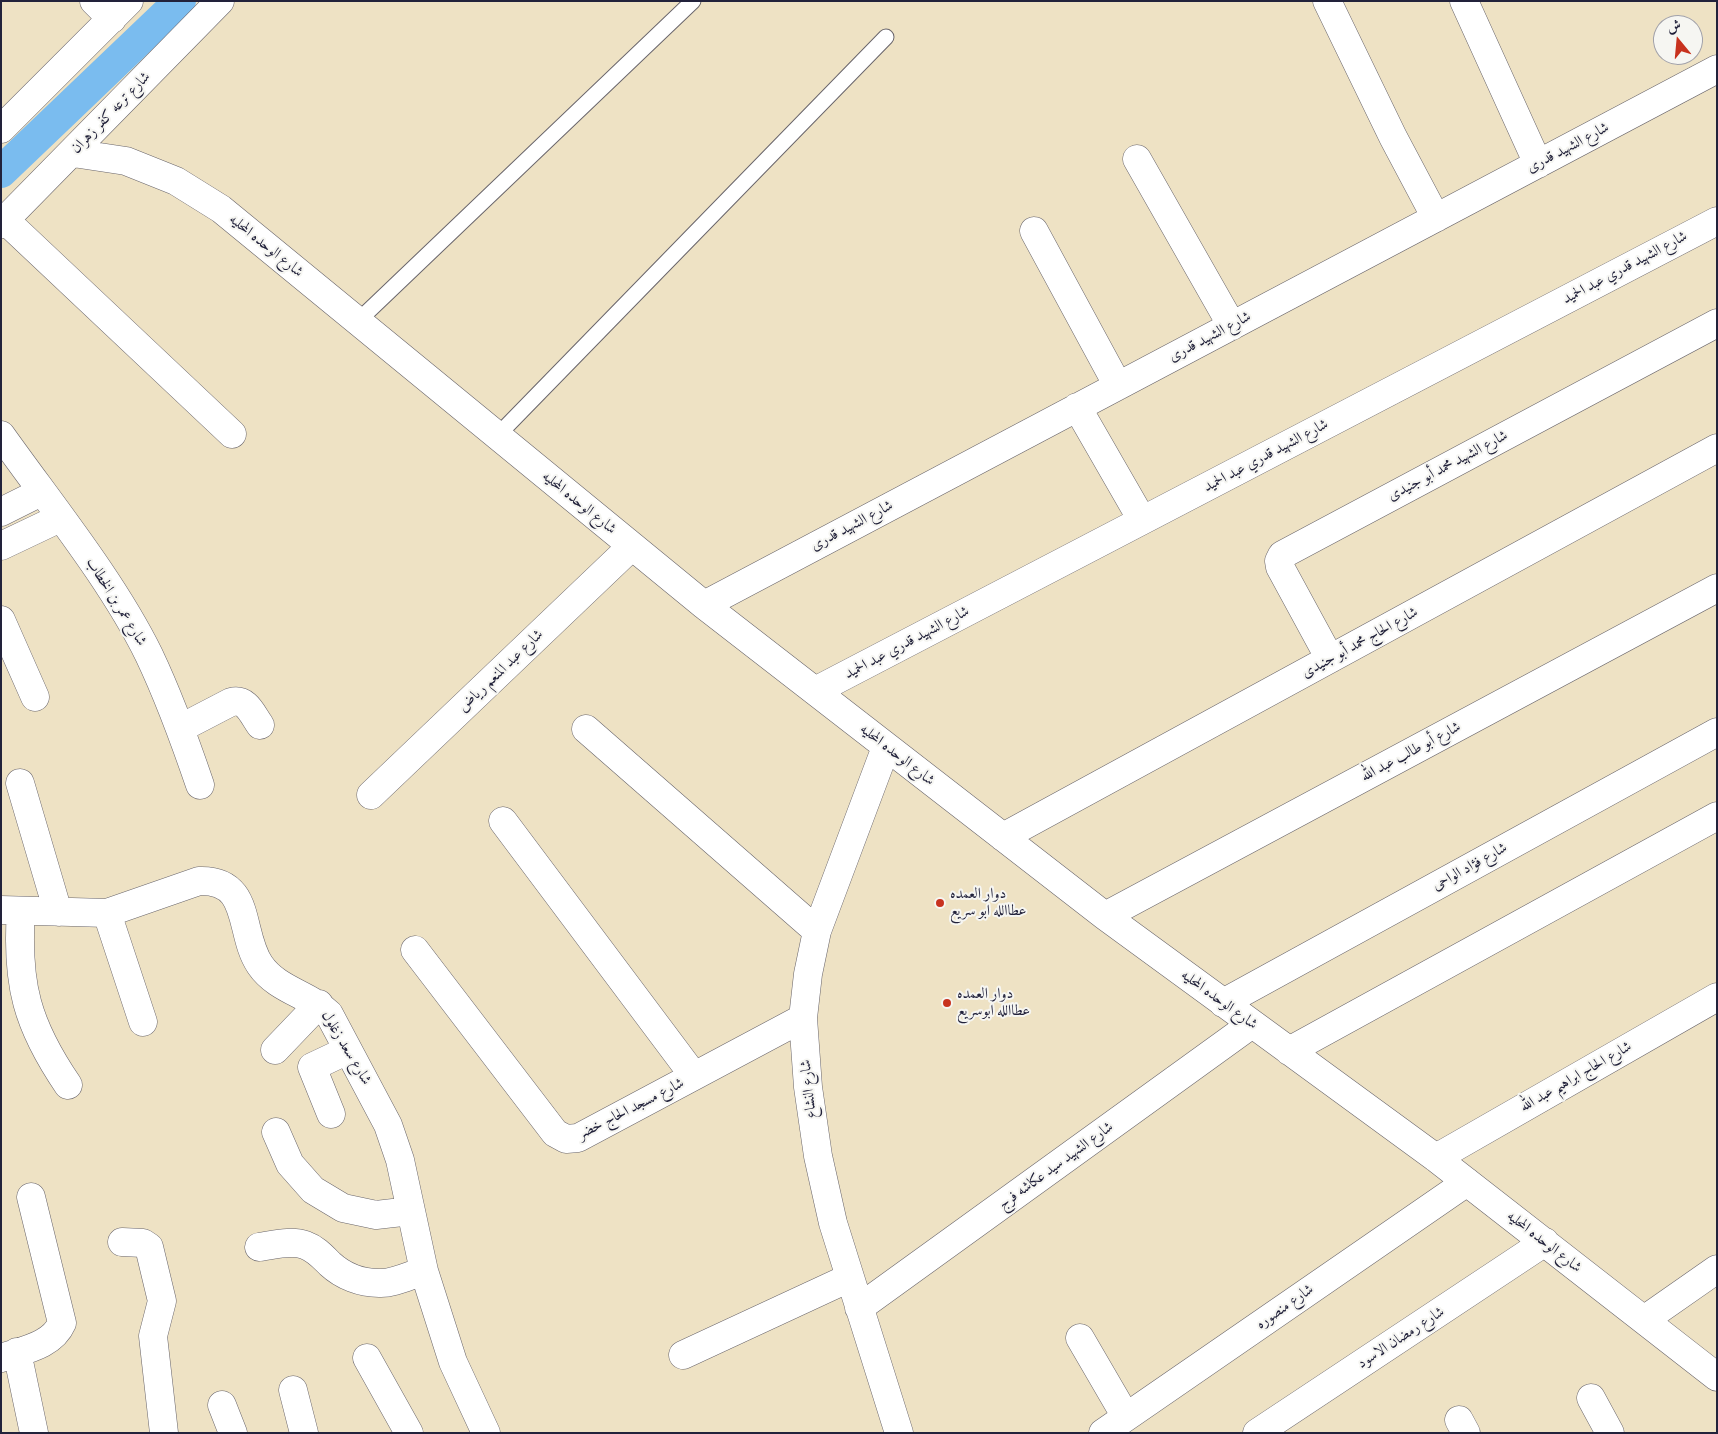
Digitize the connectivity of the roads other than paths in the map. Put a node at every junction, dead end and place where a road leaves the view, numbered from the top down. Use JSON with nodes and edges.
{"nodes":[{"id":1,"x":220,"y":1,"type":"edge"},
{"id":2,"x":693,"y":1,"type":"edge"},
{"id":3,"x":1328,"y":1,"type":"edge"},
{"id":4,"x":1464,"y":1,"type":"edge"},
{"id":5,"x":111,"y":7,"type":"edge"},
{"id":6,"x":886,"y":37,"type":"dead end"},
{"id":7,"x":1717,"y":69,"type":"edge"},
{"id":8,"x":1,"y":130,"type":"edge"},
{"id":9,"x":73,"y":153,"type":"junction"},
{"id":10,"x":1137,"y":159,"type":"dead end"},
{"id":11,"x":1538,"y":164,"type":"junction"},
{"id":12,"x":1436,"y":218,"type":"junction"},
{"id":13,"x":1717,"y":220,"type":"edge"},
{"id":14,"x":3,"y":222,"type":"edge"},
{"id":15,"x":1034,"y":230,"type":"dead end"},
{"id":16,"x":358,"y":321,"type":"junction"},
{"id":17,"x":1717,"y":323,"type":"edge"},
{"id":18,"x":1232,"y":326,"type":"junction"},
{"id":19,"x":1118,"y":386,"type":"junction"},
{"id":20,"x":1077,"y":407,"type":"junction"},
{"id":21,"x":232,"y":434,"type":"dead end"},
{"id":22,"x":1,"y":435,"type":"edge"},
{"id":23,"x":497,"y":436,"type":"junction"},
{"id":24,"x":1717,"y":448,"type":"edge"},
{"id":25,"x":41,"y":492,"type":"junction"},
{"id":26,"x":1,"y":512,"type":"edge"},
{"id":27,"x":60,"y":518,"type":"junction"},
{"id":28,"x":1142,"y":520,"type":"junction"},
{"id":29,"x":1,"y":546,"type":"edge"},
{"id":30,"x":632,"y":546,"type":"junction"},
{"id":31,"x":1717,"y":588,"type":"edge"},
{"id":32,"x":704,"y":605,"type":"junction"},
{"id":33,"x":1,"y":620,"type":"edge"},
{"id":34,"x":1330,"y":659,"type":"junction"},
{"id":35,"x":815,"y":691,"type":"junction"},
{"id":36,"x":36,"y":697,"type":"dead end"},
{"id":37,"x":260,"y":725,"type":"dead end"},
{"id":38,"x":181,"y":728,"type":"junction"},
{"id":39,"x":586,"y":729,"type":"dead end"},
{"id":40,"x":1717,"y":732,"type":"edge"},
{"id":41,"x":886,"y":747,"type":"junction"},
{"id":42,"x":20,"y":783,"type":"dead end"},
{"id":43,"x":200,"y":785,"type":"dead end"},
{"id":44,"x":371,"y":795,"type":"dead end"},
{"id":45,"x":1717,"y":816,"type":"edge"},
{"id":46,"x":503,"y":821,"type":"dead end"},
{"id":47,"x":1003,"y":837,"type":"junction"},
{"id":48,"x":11,"y":910,"type":"edge"},
{"id":49,"x":58,"y":912,"type":"junction"},
{"id":50,"x":107,"y":913,"type":"junction"},
{"id":51,"x":1105,"y":916,"type":"junction"},
{"id":52,"x":817,"y":931,"type":"junction"},
{"id":53,"x":415,"y":950,"type":"dead end"},
{"id":54,"x":1717,"y":997,"type":"edge"},
{"id":55,"x":1223,"y":1003,"type":"junction"},
{"id":56,"x":319,"y":1004,"type":"junction"},
{"id":57,"x":804,"y":1018,"type":"junction"},
{"id":58,"x":143,"y":1022,"type":"dead end"},
{"id":59,"x":1252,"y":1024,"type":"junction"},
{"id":60,"x":274,"y":1050,"type":"dead end"},
{"id":61,"x":348,"y":1050,"type":"junction"},
{"id":62,"x":1289,"y":1051,"type":"junction"},
{"id":63,"x":694,"y":1076,"type":"junction"},
{"id":64,"x":68,"y":1085,"type":"dead end"},
{"id":65,"x":331,"y":1114,"type":"dead end"},
{"id":66,"x":276,"y":1132,"type":"dead end"},
{"id":67,"x":1436,"y":1158,"type":"junction"},
{"id":68,"x":1467,"y":1182,"type":"junction"},
{"id":69,"x":31,"y":1197,"type":"dead end"},
{"id":70,"x":411,"y":1211,"type":"junction"},
{"id":71,"x":122,"y":1242,"type":"dead end"},
{"id":72,"x":1545,"y":1242,"type":"junction"},
{"id":73,"x":260,"y":1247,"type":"dead end"},
{"id":74,"x":1717,"y":1269,"type":"edge"},
{"id":75,"x":424,"y":1271,"type":"junction"},
{"id":76,"x":849,"y":1278,"type":"junction"},
{"id":77,"x":859,"y":1308,"type":"junction"},
{"id":78,"x":1644,"y":1320,"type":"junction"},
{"id":79,"x":1080,"y":1338,"type":"dead end"},
{"id":80,"x":9,"y":1355,"type":"edge"},
{"id":81,"x":683,"y":1355,"type":"dead end"},
{"id":82,"x":367,"y":1358,"type":"dead end"},
{"id":83,"x":1717,"y":1377,"type":"edge"},
{"id":84,"x":293,"y":1390,"type":"dead end"},
{"id":85,"x":1591,"y":1398,"type":"dead end"},
{"id":86,"x":222,"y":1405,"type":"dead end"},
{"id":87,"x":1126,"y":1417,"type":"junction"},
{"id":88,"x":34,"y":1433,"type":"edge"},
{"id":89,"x":164,"y":1433,"type":"edge"},
{"id":90,"x":233,"y":1433,"type":"edge"},
{"id":91,"x":304,"y":1433,"type":"edge"},
{"id":92,"x":409,"y":1433,"type":"edge"},
{"id":93,"x":486,"y":1433,"type":"edge"},
{"id":94,"x":900,"y":1433,"type":"edge"},
{"id":95,"x":1103,"y":1433,"type":"edge"},
{"id":96,"x":1257,"y":1433,"type":"edge"},
{"id":97,"x":1610,"y":1433,"type":"edge"}],
"edges":[{"from":1,"to":9,"type":"street","name":"شارع ترعه كفر زهران"},
{"from":2,"to":16,"type":"lane"},
{"from":3,"to":12,"type":"street"},
{"from":4,"to":11,"type":"street"},
{"from":5,"to":8,"type":"street"},
{"from":6,"to":23,"type":"lane"},
{"from":7,"to":11,"type":"street","name":"شارع الشهيد قدرى"},
{"from":9,"to":14,"type":"street","name":"شارع ترعه كفر زهران"},
{"from":9,"to":16,"type":"street","name":"شارع الوحده المحليه"},
{"from":10,"to":18,"type":"street"},
{"from":11,"to":12,"type":"street","name":"شارع الشهيد قدرى"},
{"from":12,"to":18,"type":"street","name":"شارع الشهيد قدرى"},
{"from":13,"to":28,"type":"street","name":"شارع الشهيد قدري عبد الحميد"},
{"from":14,"to":21,"type":"street"},
{"from":15,"to":19,"type":"street"},
{"from":16,"to":23,"type":"street","name":"شارع الوحده المحليه"},
{"from":17,"to":34,"type":"street","name":"شارع الشهيد محمد أبو جنيدى"},
{"from":18,"to":19,"type":"street","name":"شارع الشهيد قدرى"},
{"from":19,"to":20,"type":"street","name":"شارع الشهيد قدرى"},
{"from":20,"to":28,"type":"street"},
{"from":20,"to":32,"type":"street","name":"شارع الشهيد قدرى"},
{"from":22,"to":25,"type":"street","name":"شارع عمر بن الخطاب"},
{"from":23,"to":30,"type":"street","name":"شارع الوحده المحليه"},
{"from":24,"to":34,"type":"street","name":"شارع الحاج محمد أبو جنيدى"},
{"from":25,"to":26,"type":"street"},
{"from":25,"to":27,"type":"street","name":"شارع عمر بن الخطاب"},
{"from":27,"to":29,"type":"street"},
{"from":27,"to":38,"type":"street","name":"شارع عمر بن الخطاب"},
{"from":28,"to":35,"type":"street","name":"شارع الشهيد قدري عبد الحميد"},
{"from":30,"to":32,"type":"street","name":"شارع الوحده المحليه"},
{"from":30,"to":44,"type":"street","name":"شارع عبد المنعم رياض"},
{"from":31,"to":51,"type":"street","name":"شارع أبو طالب عبد الله"},
{"from":32,"to":35,"type":"street","name":"شارع الوحده المحليه"},
{"from":33,"to":36,"type":"street"},
{"from":34,"to":47,"type":"street","name":"شارع الحاج محمد أبو جنيدى"},
{"from":35,"to":41,"type":"street","name":"شارع الوحده المحليه"},
{"from":37,"to":38,"type":"street"},
{"from":38,"to":43,"type":"street","name":"شارع عمر بن الخطاب"},
{"from":39,"to":52,"type":"street"},
{"from":40,"to":55,"type":"street","name":"شارع فؤاد الواحى"},
{"from":41,"to":47,"type":"street","name":"شارع الوحده المحليه"},
{"from":41,"to":52,"type":"street","name":"شارع النشاع"},
{"from":42,"to":49,"type":"street"},
{"from":45,"to":62,"type":"street"},
{"from":46,"to":63,"type":"street"},
{"from":47,"to":51,"type":"street","name":"شارع الوحده المحليه"},
{"from":48,"to":49,"type":"street","name":"شارع سعد زغلول"},
{"from":48,"to":64,"type":"street"},
{"from":49,"to":50,"type":"street","name":"شارع سعد زغلول"},
{"from":50,"to":56,"type":"street","name":"شارع سعد زغلول"},
{"from":50,"to":58,"type":"street"},
{"from":51,"to":55,"type":"street","name":"شارع الوحده المحليه"},
{"from":52,"to":57,"type":"street","name":"شارع النشاع"},
{"from":53,"to":63,"type":"street","name":"شارع مسجد الحاج خضر"},
{"from":54,"to":67,"type":"street","name":"شارع الحاج ابراهيم عبد الله"},
{"from":55,"to":59,"type":"street","name":"شارع الوحده المحليه"},
{"from":56,"to":60,"type":"street"},
{"from":56,"to":61,"type":"street","name":"شارع سعد زغلول"},
{"from":57,"to":63,"type":"street","name":"شارع مسجد الحاج خضر"},
{"from":57,"to":76,"type":"street","name":"شارع النشاع"},
{"from":59,"to":62,"type":"street","name":"شارع الوحده المحليه"},
{"from":59,"to":77,"type":"street","name":"شارع الشهيد سيد عكاشه فرج"},
{"from":61,"to":65,"type":"street"},
{"from":61,"to":70,"type":"street","name":"شارع سعد زغلول"},
{"from":62,"to":67,"type":"street","name":"شارع الوحده المحليه"},
{"from":66,"to":70,"type":"street"},
{"from":67,"to":68,"type":"street","name":"شارع الوحده المحليه"},
{"from":68,"to":72,"type":"street","name":"شارع الوحده المحليه"},
{"from":68,"to":87,"type":"street","name":"شارع منصوره"},
{"from":69,"to":80,"type":"street"},
{"from":70,"to":75,"type":"street","name":"شارع سعد زغلول"},
{"from":71,"to":89,"type":"street"},
{"from":72,"to":78,"type":"street","name":"شارع الوحده المحليه"},
{"from":72,"to":96,"type":"street","name":"شارع رمضان الاسود"},
{"from":73,"to":75,"type":"street"},
{"from":74,"to":78,"type":"street"},
{"from":75,"to":93,"type":"street","name":"شارع سعد زغلول"},
{"from":76,"to":77,"type":"street","name":"شارع النشاع"},
{"from":76,"to":81,"type":"street"},
{"from":77,"to":94,"type":"street","name":"شارع النشاع"},
{"from":78,"to":83,"type":"street","name":"شارع الوحده المحليه"},
{"from":79,"to":87,"type":"street"},
{"from":80,"to":88,"type":"street"},
{"from":82,"to":92,"type":"street"},
{"from":84,"to":91,"type":"street"},
{"from":85,"to":97,"type":"street"},
{"from":86,"to":90,"type":"street"},
{"from":87,"to":95,"type":"street","name":"شارع منصوره"}]}
